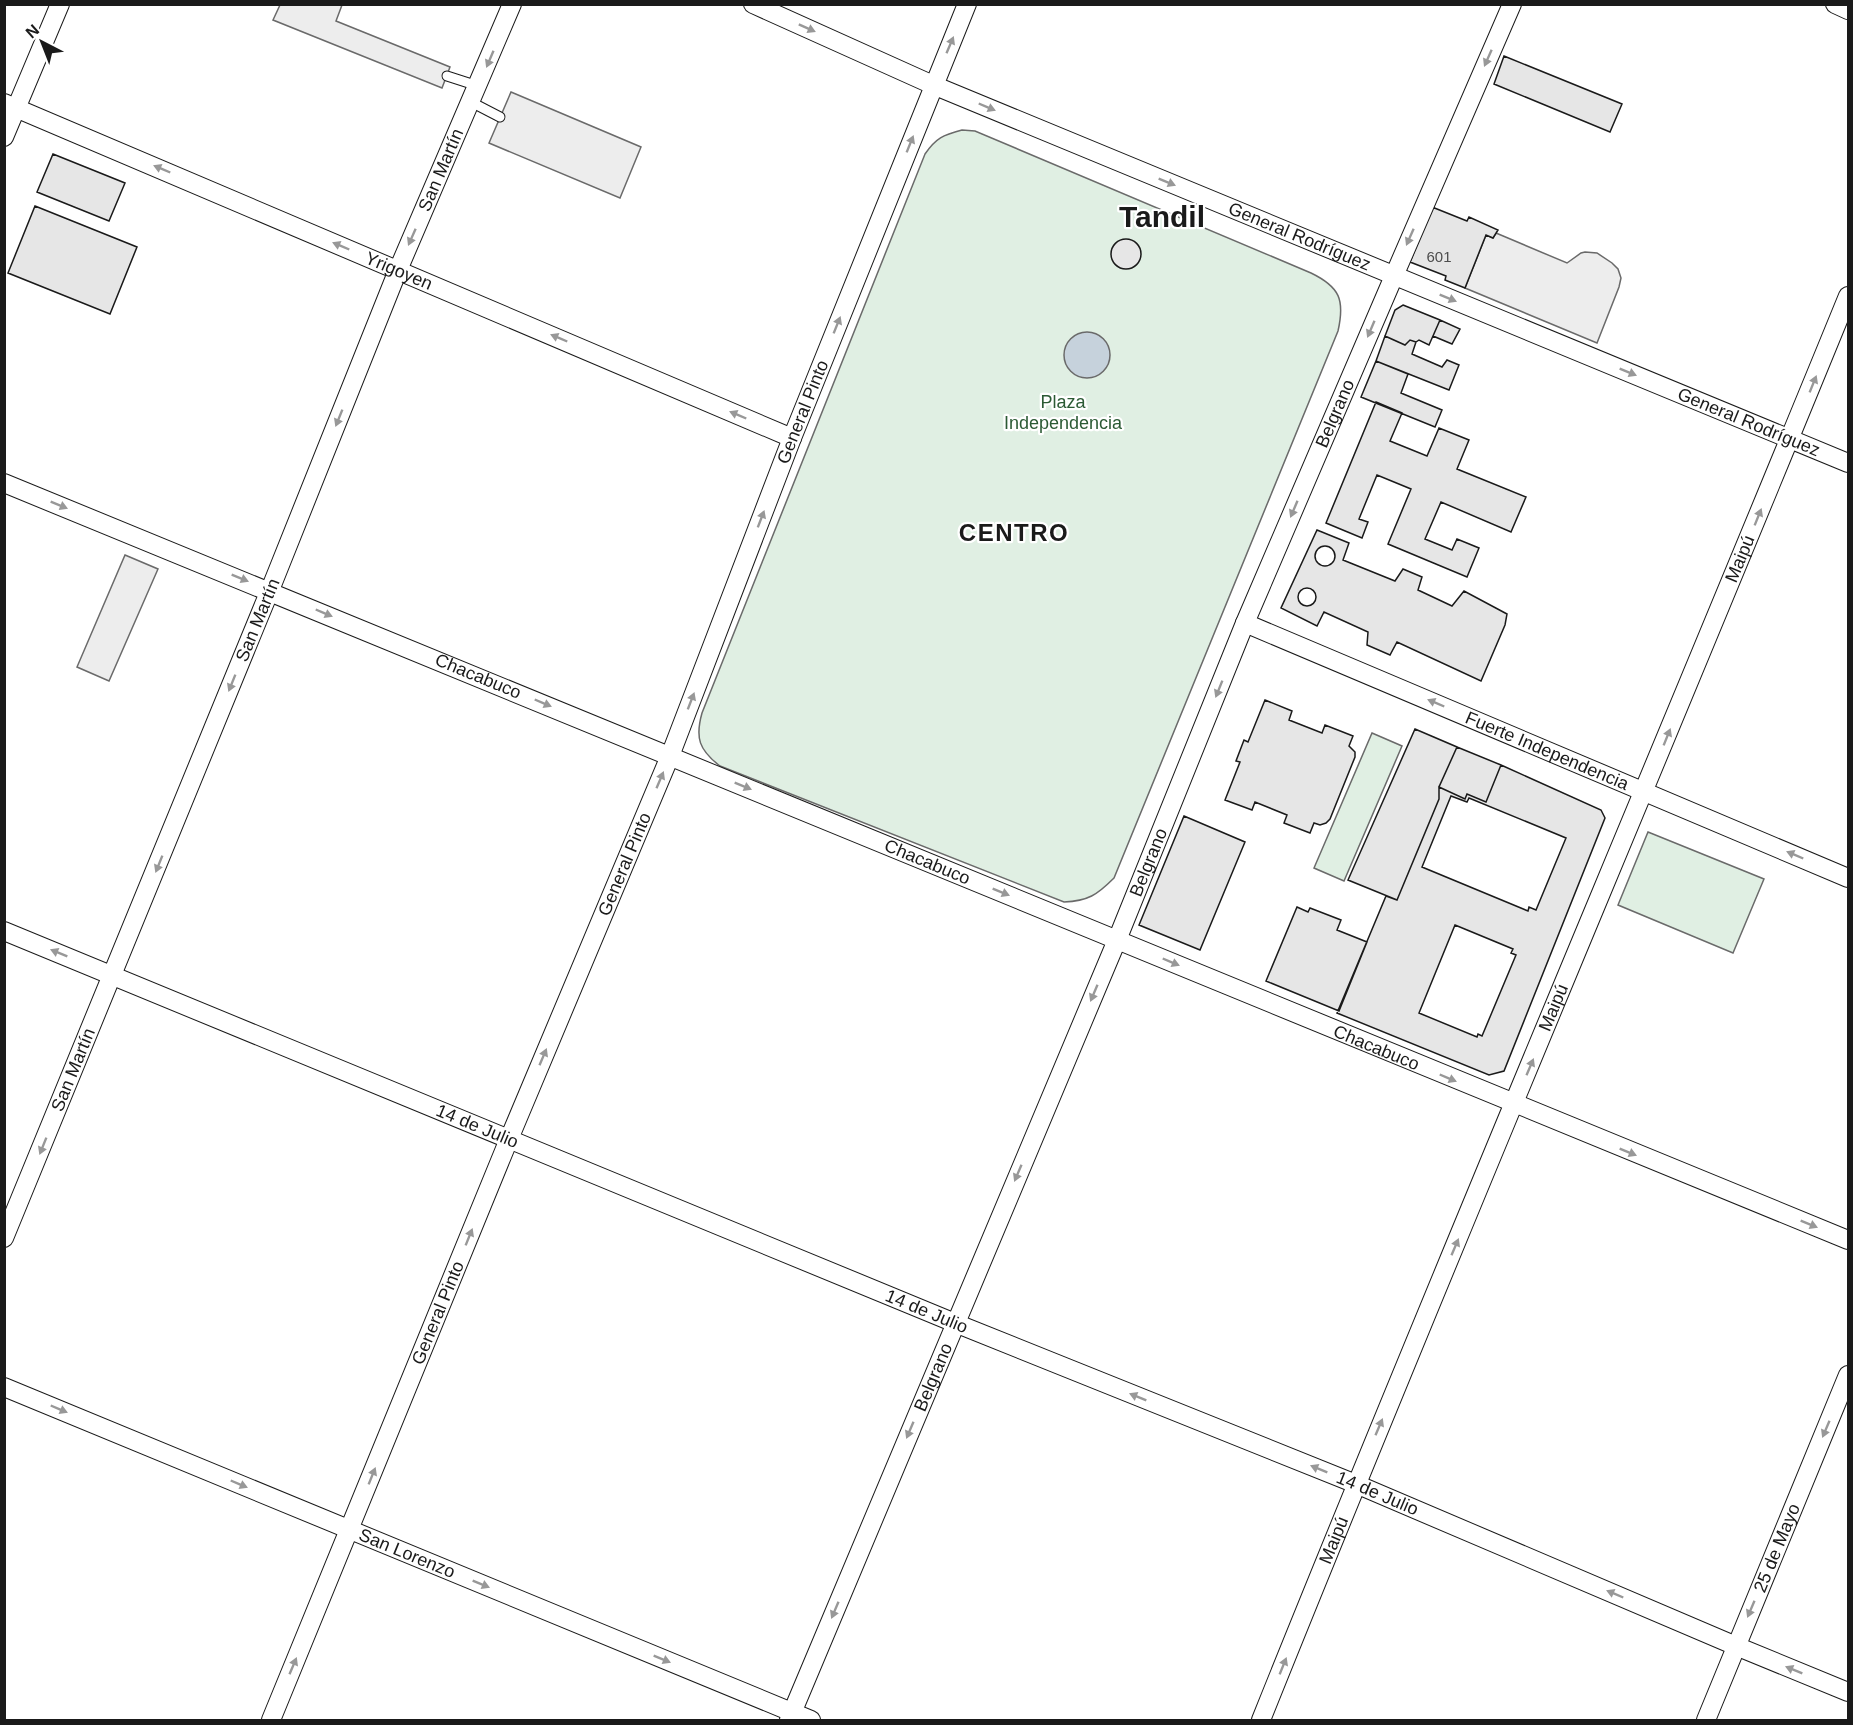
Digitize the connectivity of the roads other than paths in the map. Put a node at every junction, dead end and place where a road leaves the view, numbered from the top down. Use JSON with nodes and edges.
{"nodes":[{"id":1,"x":60,"y":4,"type":"edge"},
{"id":2,"x":512,"y":4,"type":"edge"},
{"id":3,"x":753,"y":4,"type":"edge"},
{"id":4,"x":967,"y":4,"type":"edge"},
{"id":5,"x":1512,"y":4,"type":"edge"},
{"id":6,"x":1835,"y":4,"type":"edge"},
{"id":7,"x":1848,"y":10,"type":"edge"},
{"id":8,"x":447,"y":76,"type":"dead end"},
{"id":9,"x":933,"y":85,"type":"junction"},
{"id":10,"x":475,"y":94,"type":"junction"},
{"id":11,"x":10,"y":105,"type":"edge"},
{"id":12,"x":500,"y":117,"type":"dead end"},
{"id":13,"x":4,"y":137,"type":"edge"},
{"id":14,"x":398,"y":270,"type":"junction"},
{"id":15,"x":1394,"y":276,"type":"junction"},
{"id":16,"x":1848,"y":296,"type":"edge"},
{"id":17,"x":792,"y":438,"type":"junction"},
{"id":18,"x":1790,"y":438,"type":"junction"},
{"id":19,"x":1848,"y":463,"type":"edge"},
{"id":20,"x":4,"y":483,"type":"edge"},
{"id":21,"x":270,"y":590,"type":"junction"},
{"id":22,"x":1245,"y":623,"type":"junction"},
{"id":23,"x":670,"y":756,"type":"junction"},
{"id":24,"x":1645,"y":791,"type":"junction"},
{"id":25,"x":1848,"y":878,"type":"edge"},
{"id":26,"x":4,"y":931,"type":"edge"},
{"id":27,"x":1117,"y":940,"type":"junction"},
{"id":28,"x":113,"y":975,"type":"junction"},
{"id":29,"x":1514,"y":1106,"type":"junction"},
{"id":30,"x":509,"y":1139,"type":"junction"},
{"id":31,"x":4,"y":1238,"type":"edge"},
{"id":32,"x":1848,"y":1240,"type":"edge"},
{"id":33,"x":955,"y":1323,"type":"junction"},
{"id":34,"x":1848,"y":1375,"type":"edge"},
{"id":35,"x":4,"y":1386,"type":"edge"},
{"id":36,"x":1356,"y":1484,"type":"junction"},
{"id":37,"x":350,"y":1530,"type":"junction"},
{"id":38,"x":1736,"y":1646,"type":"junction"},
{"id":39,"x":1848,"y":1692,"type":"edge"},
{"id":40,"x":790,"y":1717,"type":"edge"},
{"id":41,"x":271,"y":1720,"type":"edge"},
{"id":42,"x":811,"y":1720,"type":"edge"},
{"id":43,"x":1261,"y":1720,"type":"edge"},
{"id":44,"x":1706,"y":1720,"type":"edge"}],
"edges":[{"from":1,"to":11,"type":"street"},
{"from":2,"to":10,"type":"street","name":"San Martín","one_way":true},
{"from":3,"to":9,"type":"street","name":"General Rodríguez","one_way":true},
{"from":9,"to":4,"type":"street","name":"General Pinto","one_way":true},
{"from":5,"to":15,"type":"street","name":"Belgrano","one_way":true},
{"from":6,"to":7,"type":"street"},
{"from":8,"to":10,"type":"lane"},
{"from":9,"to":15,"type":"street","name":"General Rodríguez","one_way":true},
{"from":17,"to":9,"type":"street","name":"General Pinto","one_way":true},
{"from":10,"to":12,"type":"lane"},
{"from":10,"to":14,"type":"street","name":"San Martín","one_way":true},
{"from":11,"to":13,"type":"street"},
{"from":14,"to":11,"type":"street","name":"Yrigoyen","one_way":true},
{"from":17,"to":14,"type":"street","name":"Yrigoyen","one_way":true},
{"from":14,"to":21,"type":"street","name":"San Martín","one_way":true},
{"from":15,"to":18,"type":"street","name":"General Rodríguez","one_way":true},
{"from":15,"to":22,"type":"street","name":"Belgrano","one_way":true},
{"from":18,"to":16,"type":"street","name":"Maipú","one_way":true},
{"from":23,"to":17,"type":"street","name":"General Pinto","one_way":true},
{"from":18,"to":19,"type":"street","name":"General Rodríguez"},
{"from":24,"to":18,"type":"street","name":"Maipú","one_way":true},
{"from":20,"to":21,"type":"street","name":"Chacabuco","one_way":true},
{"from":21,"to":23,"type":"street","name":"Chacabuco","one_way":true},
{"from":21,"to":28,"type":"street","name":"San Martín","one_way":true},
{"from":24,"to":22,"type":"street","name":"Fuerte Independencia","one_way":true},
{"from":22,"to":27,"type":"street","name":"Belgrano","one_way":true},
{"from":23,"to":27,"type":"street","name":"Chacabuco","one_way":true},
{"from":30,"to":23,"type":"street","name":"General Pinto","one_way":true},
{"from":25,"to":24,"type":"street","name":"Fuerte Independencia","one_way":true},
{"from":29,"to":24,"type":"street","name":"Maipú","one_way":true},
{"from":28,"to":26,"type":"street","name":"14 de Julio","one_way":true},
{"from":27,"to":29,"type":"street","name":"Chacabuco","one_way":true},
{"from":27,"to":33,"type":"street","name":"Belgrano","one_way":true},
{"from":28,"to":30,"type":"street","name":"14 de Julio"},
{"from":28,"to":31,"type":"street","name":"San Martín","one_way":true},
{"from":29,"to":32,"type":"street","name":"Chacabuco","one_way":true},
{"from":36,"to":29,"type":"street","name":"Maipú","one_way":true},
{"from":30,"to":33,"type":"street","name":"14 de Julio"},
{"from":37,"to":30,"type":"street","name":"General Pinto","one_way":true},
{"from":36,"to":33,"type":"street","name":"14 de Julio","one_way":true},
{"from":33,"to":40,"type":"street","name":"Belgrano","one_way":true},
{"from":34,"to":38,"type":"street","name":"25 de Mayo","one_way":true},
{"from":35,"to":37,"type":"street","name":"San Lorenzo","one_way":true},
{"from":38,"to":36,"type":"street","name":"14 de Julio","one_way":true},
{"from":43,"to":36,"type":"street","name":"Maipú","one_way":true},
{"from":37,"to":40,"type":"street","name":"San Lorenzo","one_way":true},
{"from":41,"to":37,"type":"street","name":"General Pinto","one_way":true},
{"from":39,"to":38,"type":"street","name":"14 de Julio","one_way":true},
{"from":38,"to":44,"type":"street","name":"25 de Mayo"},
{"from":40,"to":42,"type":"street","name":"San Lorenzo"}]}
